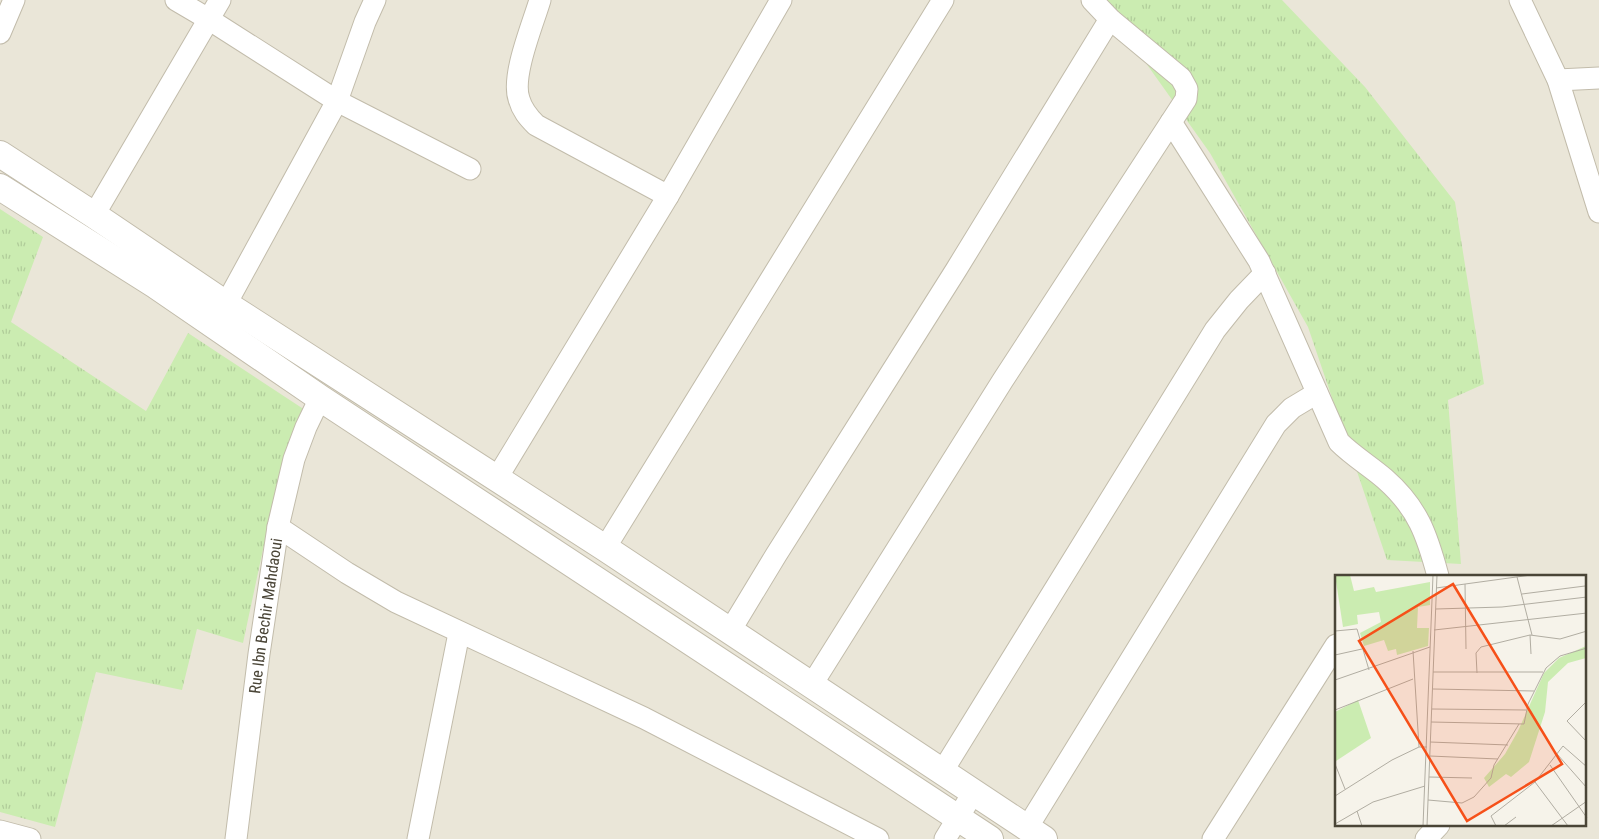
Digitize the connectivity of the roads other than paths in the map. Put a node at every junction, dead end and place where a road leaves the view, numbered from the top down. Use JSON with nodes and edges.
{"nodes":[{"id":1,"x":14,"y":0,"type":"edge"},
{"id":2,"x":176,"y":0,"type":"edge"},
{"id":3,"x":220,"y":0,"type":"edge"},
{"id":4,"x":375,"y":0,"type":"edge"},
{"id":5,"x":540,"y":0,"type":"edge"},
{"id":6,"x":781,"y":0,"type":"edge"},
{"id":7,"x":943,"y":0,"type":"edge"},
{"id":8,"x":1092,"y":0,"type":"edge"},
{"id":9,"x":1520,"y":0,"type":"edge"},
{"id":10,"x":1110,"y":19,"type":"junction"},
{"id":11,"x":210,"y":20,"type":"junction"},
{"id":12,"x":0,"y":33,"type":"edge"},
{"id":13,"x":1599,"y":78,"type":"edge"},
{"id":14,"x":1558,"y":80,"type":"junction"},
{"id":15,"x":337,"y":101,"type":"junction"},
{"id":16,"x":1171,"y":122,"type":"junction"},
{"id":17,"x":0,"y":154,"type":"edge"},
{"id":18,"x":470,"y":169,"type":"dead end"},
{"id":19,"x":0,"y":187,"type":"edge"},
{"id":20,"x":668,"y":196,"type":"junction"},
{"id":21,"x":1599,"y":212,"type":"edge"},
{"id":22,"x":94,"y":215,"type":"junction"},
{"id":23,"x":1265,"y":273,"type":"junction"},
{"id":24,"x":226,"y":304,"type":"junction"},
{"id":25,"x":1317,"y":393,"type":"junction"},
{"id":26,"x":320,"y":398,"type":"junction"},
{"id":27,"x":497,"y":478,"type":"junction"},
{"id":28,"x":278,"y":527,"type":"junction"},
{"id":29,"x":605,"y":548,"type":"junction"},
{"id":30,"x":1438,"y":575,"type":"edge"},
{"id":31,"x":730,"y":632,"type":"junction"},
{"id":32,"x":459,"y":633,"type":"junction"},
{"id":33,"x":1335,"y":647,"type":"edge"},
{"id":34,"x":812,"y":686,"type":"junction"},
{"id":35,"x":942,"y":772,"type":"junction"},
{"id":36,"x":973,"y":793,"type":"junction"},
{"id":37,"x":1438,"y":826,"type":"edge"},
{"id":38,"x":951,"y":828,"type":"edge"},
{"id":39,"x":0,"y":831,"type":"edge"},
{"id":40,"x":1035,"y":833,"type":"edge"},
{"id":41,"x":30,"y":839,"type":"edge"},
{"id":42,"x":236,"y":839,"type":"edge"},
{"id":43,"x":418,"y":839,"type":"edge"},
{"id":44,"x":878,"y":839,"type":"edge"},
{"id":45,"x":990,"y":839,"type":"edge"},
{"id":46,"x":1213,"y":839,"type":"edge"},
{"id":47,"x":1426,"y":839,"type":"edge"}],
"edges":[{"from":1,"to":12,"type":"street"},
{"from":2,"to":11,"type":"street"},
{"from":3,"to":11,"type":"street"},
{"from":4,"to":15,"type":"street"},
{"from":5,"to":20,"type":"street"},
{"from":6,"to":20,"type":"street"},
{"from":7,"to":29,"type":"street"},
{"from":8,"to":10,"type":"street"},
{"from":9,"to":14,"type":"street"},
{"from":10,"to":16,"type":"street"},
{"from":10,"to":31,"type":"street"},
{"from":11,"to":15,"type":"street"},
{"from":11,"to":22,"type":"street"},
{"from":13,"to":14,"type":"street"},
{"from":14,"to":21,"type":"street"},
{"from":15,"to":18,"type":"street"},
{"from":15,"to":24,"type":"street"},
{"from":16,"to":23,"type":"street"},
{"from":16,"to":34,"type":"street"},
{"from":17,"to":22,"type":"street"},
{"from":19,"to":26,"type":"street"},
{"from":20,"to":27,"type":"street"},
{"from":22,"to":24,"type":"street"},
{"from":23,"to":25,"type":"street"},
{"from":23,"to":35,"type":"street"},
{"from":24,"to":27,"type":"street"},
{"from":25,"to":30,"type":"street"},
{"from":25,"to":40,"type":"street"},
{"from":26,"to":28,"type":"street","name":"Rue Ibn Bechir Mahdaoui"},
{"from":26,"to":38,"type":"street"},
{"from":27,"to":29,"type":"street"},
{"from":28,"to":32,"type":"street"},
{"from":28,"to":42,"type":"street","name":"Rue Ibn Bechir Mahdaoui"},
{"from":29,"to":31,"type":"street"},
{"from":31,"to":34,"type":"street"},
{"from":32,"to":43,"type":"street"},
{"from":32,"to":44,"type":"street"},
{"from":33,"to":46,"type":"street"},
{"from":34,"to":35,"type":"street"},
{"from":35,"to":36,"type":"street"},
{"from":36,"to":38,"type":"street"},
{"from":36,"to":40,"type":"street"},
{"from":37,"to":47,"type":"street"},
{"from":38,"to":45,"type":"street"},
{"from":39,"to":41,"type":"street"}]}
